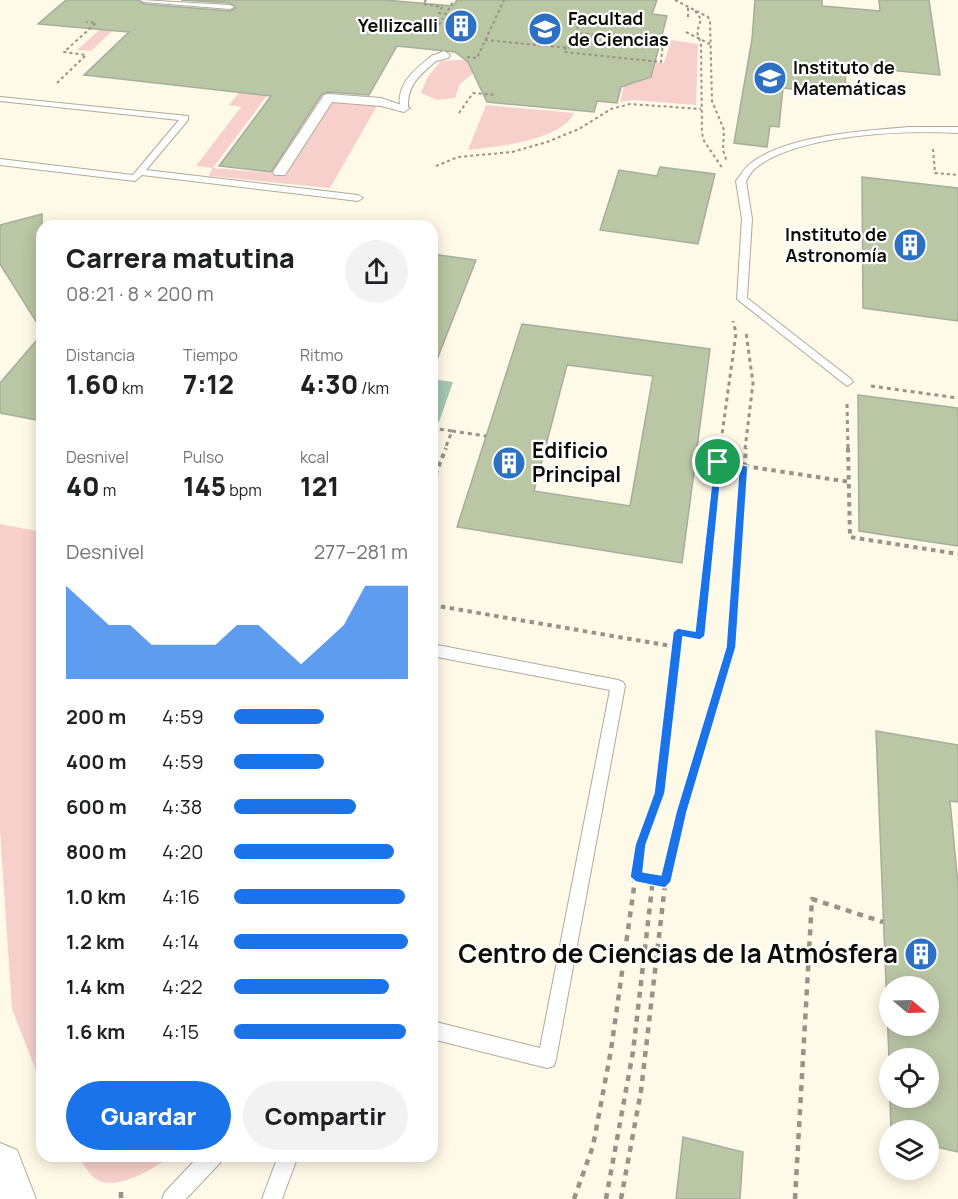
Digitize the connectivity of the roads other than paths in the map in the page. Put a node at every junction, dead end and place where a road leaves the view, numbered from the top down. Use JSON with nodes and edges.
{"nodes":[{"id":1,"x":144,"y":0,"type":"edge"},
{"id":2,"x":230,"y":7,"type":"dead end"},
{"id":3,"x":440,"y":56,"type":"dead end"},
{"id":4,"x":0,"y":99,"type":"edge"},
{"id":5,"x":404,"y":108,"type":"joint"},
{"id":6,"x":958,"y":130,"type":"edge"},
{"id":7,"x":0,"y":162,"type":"edge"},
{"id":8,"x":18,"y":164,"type":"junction"},
{"id":9,"x":140,"y":172,"type":"junction"},
{"id":10,"x":280,"y":172,"type":"dead end"},
{"id":11,"x":0,"y":173,"type":"edge"},
{"id":12,"x":358,"y":198,"type":"dead end"},
{"id":13,"x":847,"y":382,"type":"road end"},
{"id":14,"x":438,"y":651,"type":"edge"},
{"id":15,"x":438,"y":1032,"type":"edge"},
{"id":16,"x":207,"y":1162,"type":"edge"},
{"id":17,"x":286,"y":1162,"type":"edge"},
{"id":18,"x":0,"y":1167,"type":"edge"},
{"id":19,"x":12,"y":1199,"type":"edge"},
{"id":20,"x":172,"y":1199,"type":"edge"},
{"id":21,"x":273,"y":1199,"type":"edge"}],
"edges":[{"from":1,"to":2,"type":"lane"},
{"from":3,"to":5,"type":"lane"},
{"from":4,"to":9,"type":"lane"},
{"from":5,"to":10,"type":"street"},
{"from":6,"to":13,"type":"lane"},
{"from":7,"to":8,"type":"lane"},
{"from":8,"to":9,"type":"lane"},
{"from":8,"to":11,"type":"lane"},
{"from":9,"to":12,"type":"lane"},
{"from":14,"to":15,"type":"lane"},
{"from":16,"to":20,"type":"lane"},
{"from":17,"to":21,"type":"lane"},
{"from":18,"to":19,"type":"street"}]}
